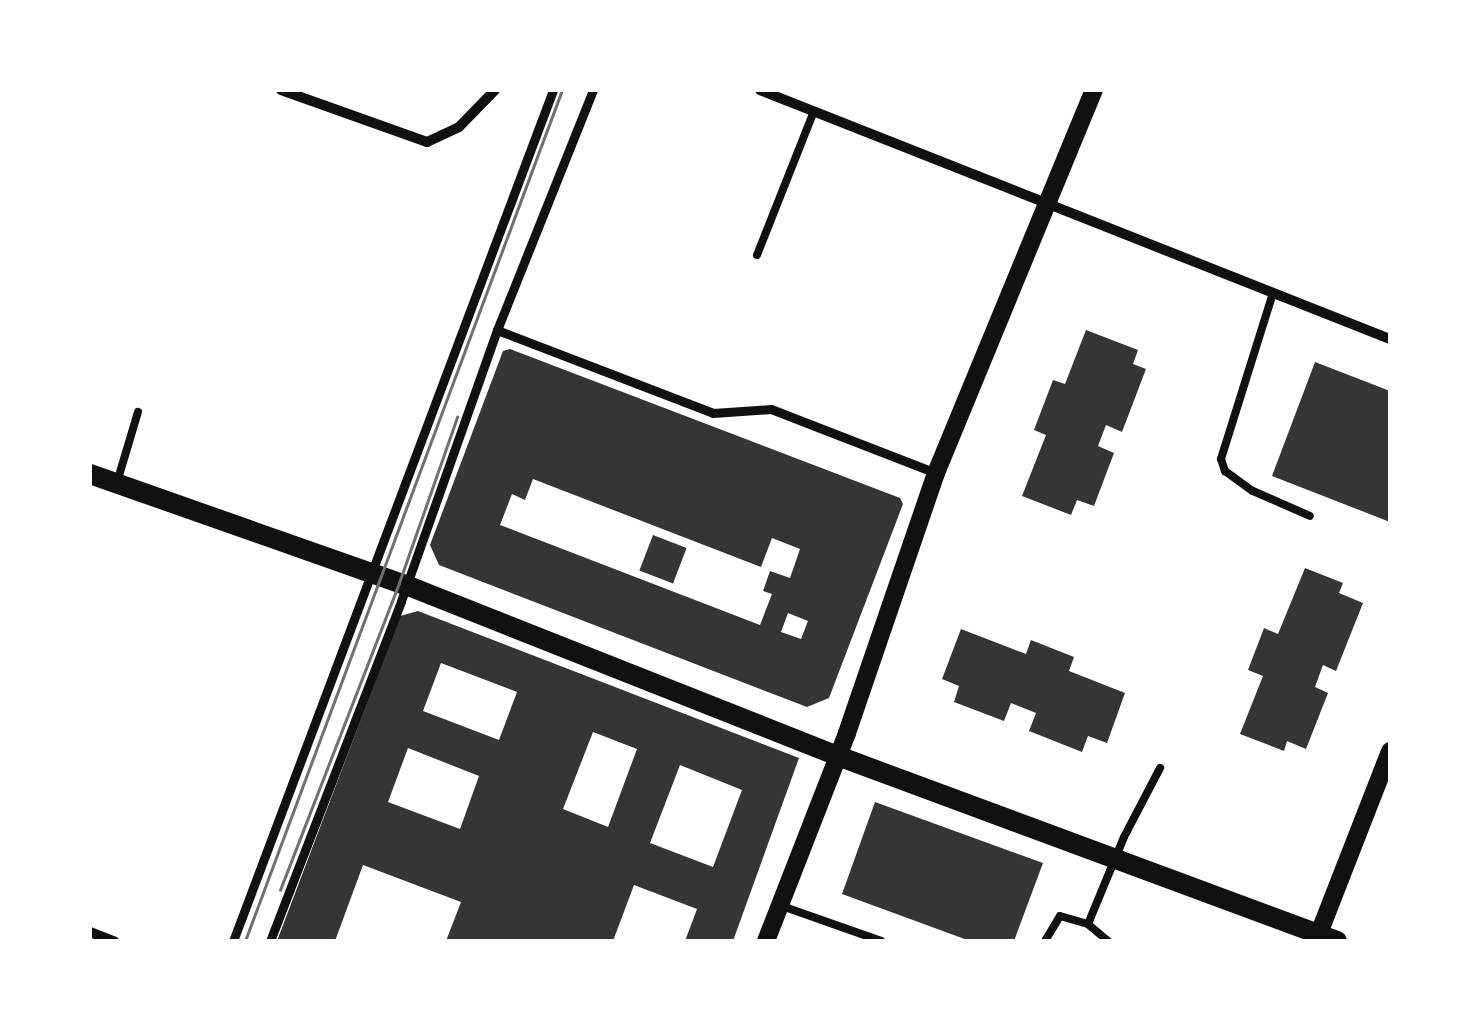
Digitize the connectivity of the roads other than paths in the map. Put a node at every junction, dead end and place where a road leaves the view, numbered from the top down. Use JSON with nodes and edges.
{"nodes":[{"id":1,"x":281,"y":90,"type":"edge"},
{"id":2,"x":495,"y":90,"type":"edge"},
{"id":3,"x":553,"y":90,"type":"edge"},
{"id":4,"x":593,"y":90,"type":"edge"},
{"id":5,"x":760,"y":90,"type":"edge"},
{"id":6,"x":1094,"y":90,"type":"edge"},
{"id":7,"x":814,"y":112,"type":"junction"},
{"id":8,"x":1046,"y":203,"type":"junction"},
{"id":9,"x":757,"y":255,"type":"dead end"},
{"id":10,"x":1272,"y":293,"type":"junction"},
{"id":11,"x":497,"y":330,"type":"junction"},
{"id":12,"x":1390,"y":340,"type":"edge"},
{"id":13,"x":138,"y":412,"type":"dead end"},
{"id":14,"x":936,"y":473,"type":"junction"},
{"id":15,"x":90,"y":474,"type":"edge"},
{"id":16,"x":117,"y":484,"type":"junction"},
{"id":17,"x":1310,"y":516,"type":"dead end"},
{"id":18,"x":372,"y":573,"type":"junction"},
{"id":19,"x":406,"y":585,"type":"junction"},
{"id":20,"x":1390,"y":751,"type":"edge"},
{"id":21,"x":838,"y":756,"type":"junction"},
{"id":22,"x":1160,"y":768,"type":"dead end"},
{"id":23,"x":1386,"y":772,"type":"edge"},
{"id":24,"x":1116,"y":859,"type":"junction"},
{"id":25,"x":779,"y":905,"type":"junction"},
{"id":26,"x":1088,"y":924,"type":"junction"},
{"id":27,"x":90,"y":932,"type":"edge"},
{"id":28,"x":1324,"y":939,"type":"edge"},
{"id":29,"x":114,"y":941,"type":"edge"},
{"id":30,"x":233,"y":941,"type":"edge"},
{"id":31,"x":270,"y":941,"type":"edge"},
{"id":32,"x":766,"y":941,"type":"edge"},
{"id":33,"x":880,"y":941,"type":"edge"},
{"id":34,"x":1045,"y":941,"type":"edge"},
{"id":35,"x":1108,"y":941,"type":"edge"}],
"edges":[{"from":1,"to":2,"type":"street"},
{"from":3,"to":18,"type":"street"},
{"from":4,"to":11,"type":"street"},
{"from":5,"to":7,"type":"street"},
{"from":6,"to":8,"type":"street"},
{"from":7,"to":8,"type":"street"},
{"from":7,"to":9,"type":"lane"},
{"from":8,"to":10,"type":"street"},
{"from":8,"to":14,"type":"street"},
{"from":10,"to":12,"type":"street"},
{"from":10,"to":17,"type":"lane"},
{"from":11,"to":14,"type":"street"},
{"from":11,"to":19,"type":"street"},
{"from":13,"to":16,"type":"lane"},
{"from":14,"to":21,"type":"street"},
{"from":15,"to":16,"type":"main road"},
{"from":16,"to":18,"type":"main road"},
{"from":18,"to":19,"type":"main road"},
{"from":18,"to":30,"type":"street"},
{"from":19,"to":21,"type":"main road"},
{"from":19,"to":31,"type":"street"},
{"from":20,"to":23,"type":"street"},
{"from":21,"to":24,"type":"main road"},
{"from":21,"to":25,"type":"street"},
{"from":22,"to":24,"type":"lane"},
{"from":23,"to":28,"type":"street"},
{"from":24,"to":26,"type":"lane"},
{"from":24,"to":28,"type":"main road"},
{"from":25,"to":32,"type":"street"},
{"from":25,"to":33,"type":"lane"},
{"from":26,"to":34,"type":"lane"},
{"from":26,"to":35,"type":"lane"},
{"from":27,"to":29,"type":"street"}]}
